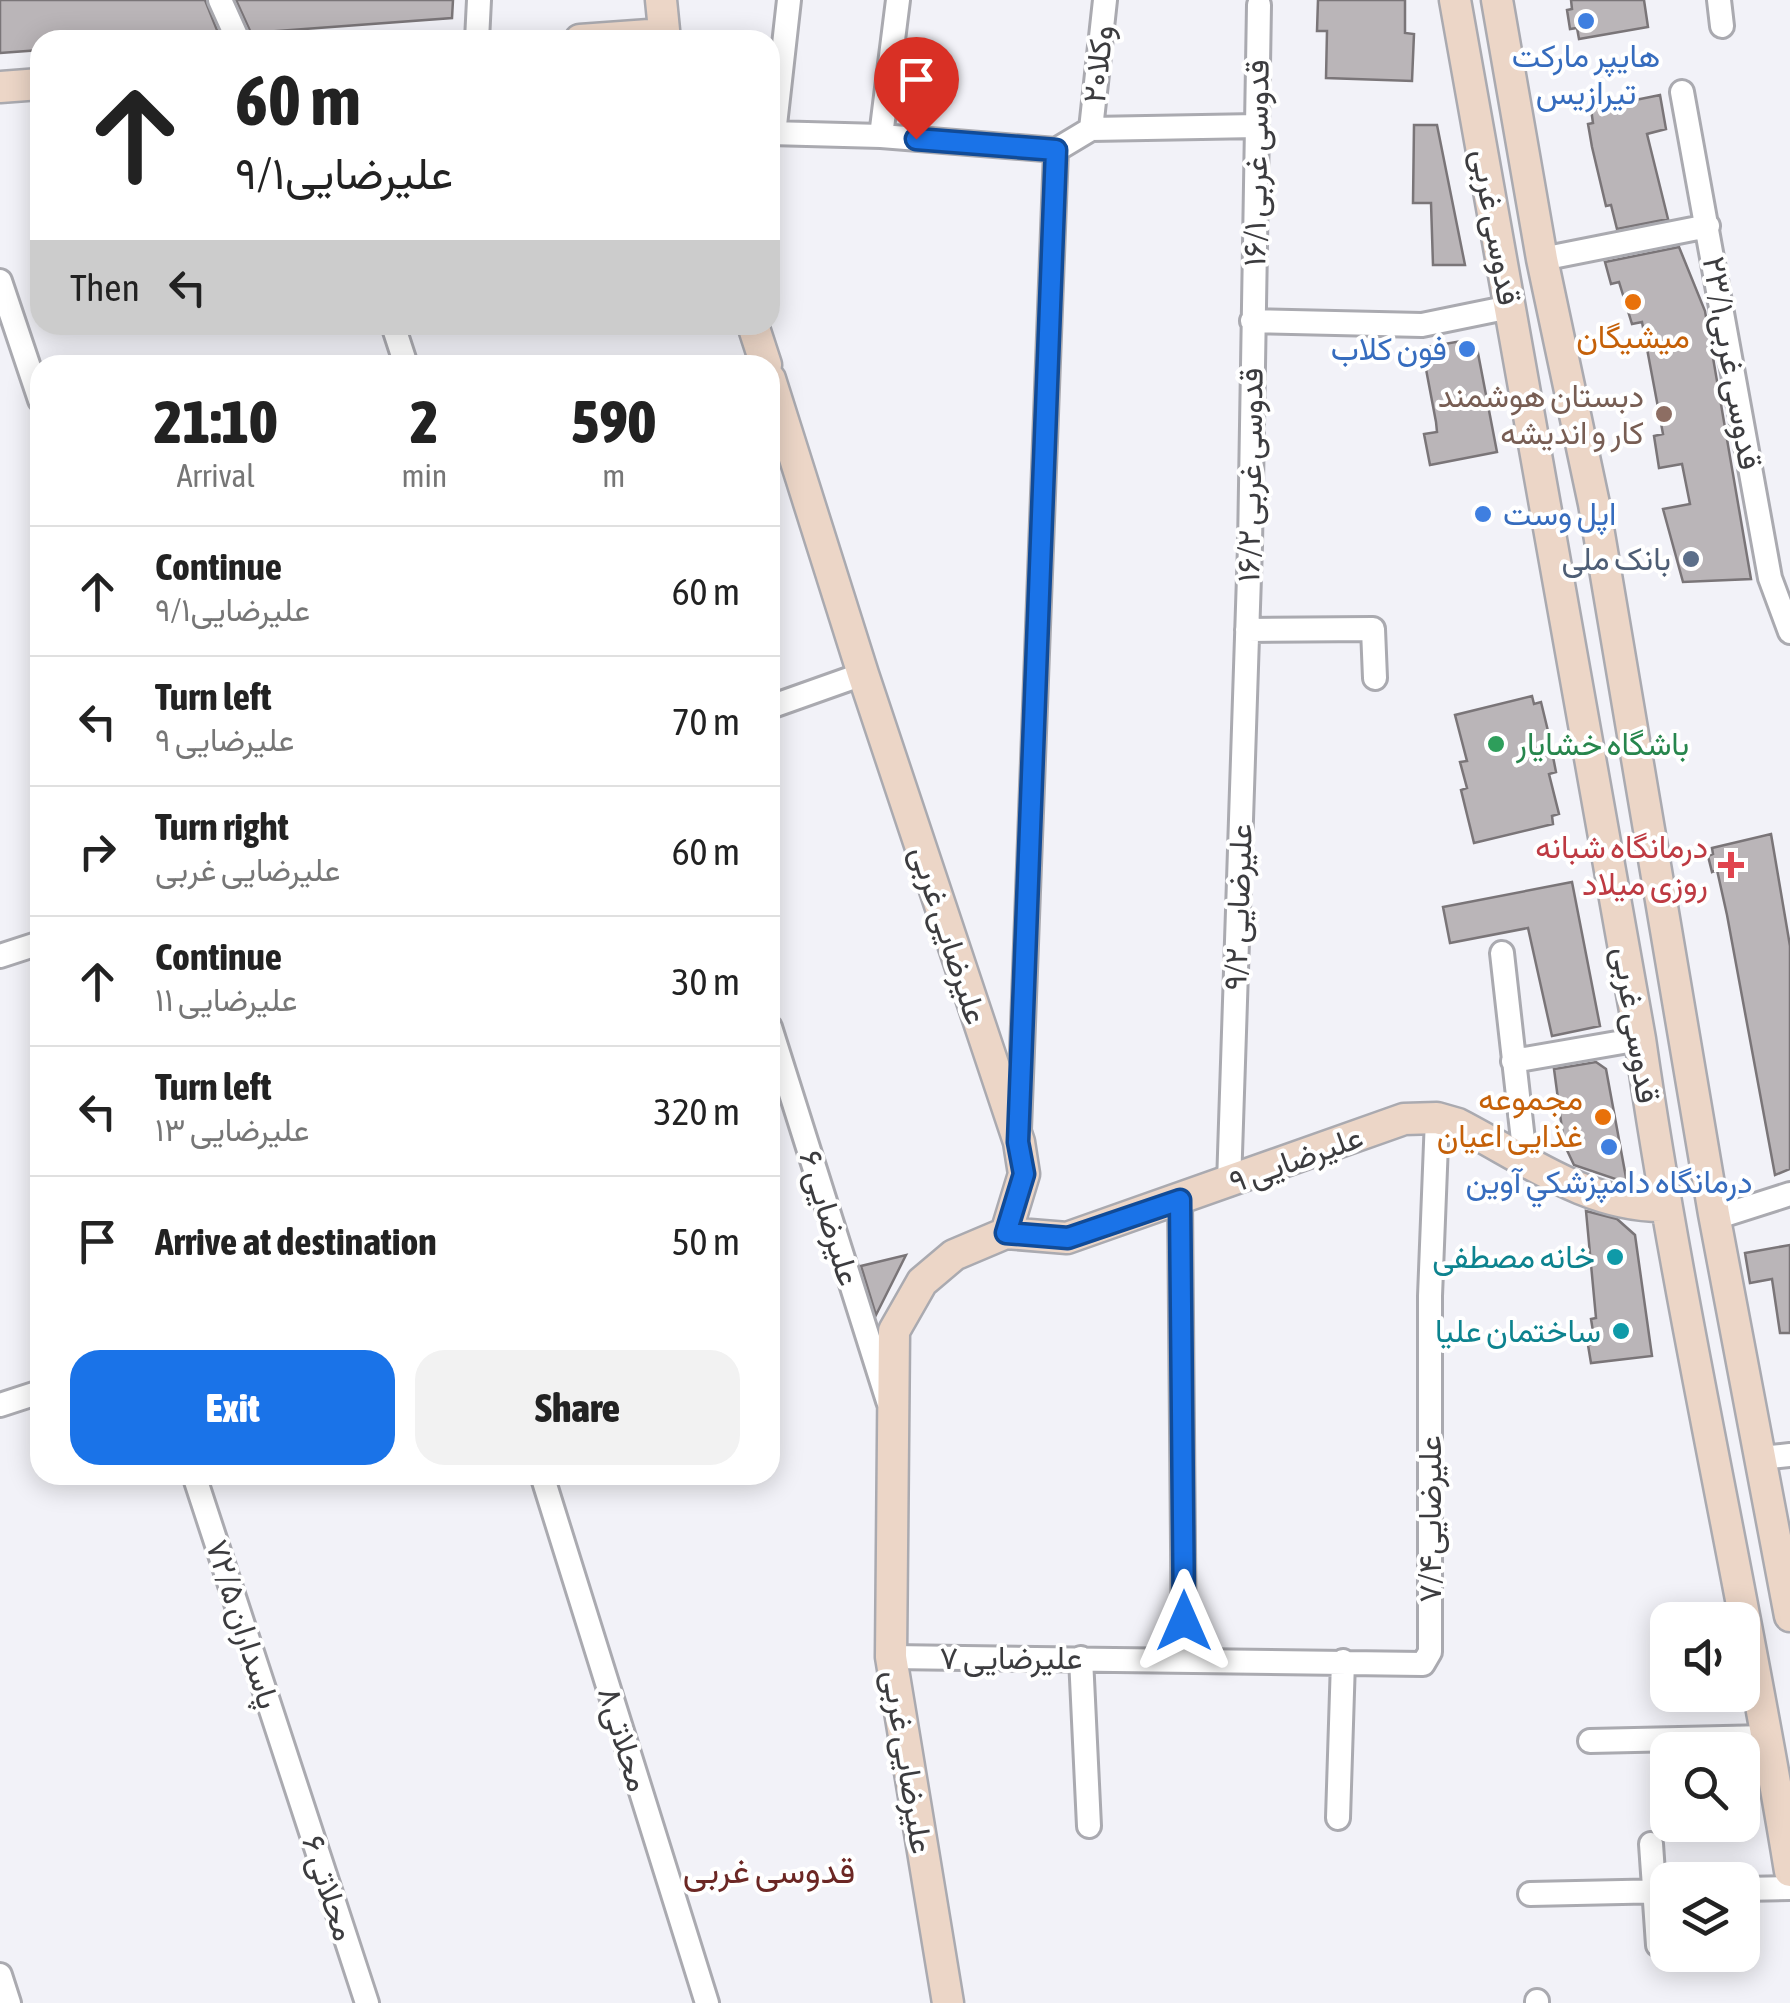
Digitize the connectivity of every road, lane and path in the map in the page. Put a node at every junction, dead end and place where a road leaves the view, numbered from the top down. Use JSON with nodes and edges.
{"nodes":[{"id":1,"x":220,"y":0,"type":"edge"},
{"id":2,"x":479,"y":0,"type":"edge"},
{"id":3,"x":661,"y":0,"type":"edge"},
{"id":4,"x":789,"y":0,"type":"edge"},
{"id":5,"x":898,"y":0,"type":"edge"},
{"id":6,"x":1104,"y":0,"type":"edge"},
{"id":7,"x":1456,"y":0,"type":"edge"},
{"id":8,"x":1497,"y":0,"type":"edge"},
{"id":9,"x":1718,"y":0,"type":"edge"},
{"id":10,"x":1260,"y":5,"type":"dead end"},
{"id":11,"x":1722,"y":26,"type":"dead end"},
{"id":12,"x":234,"y":30,"type":"edge"},
{"id":13,"x":477,"y":30,"type":"edge"},
{"id":14,"x":663,"y":30,"type":"edge"},
{"id":15,"x":780,"y":76,"type":"edge"},
{"id":16,"x":30,"y":85,"type":"edge"},
{"id":17,"x":0,"y":87,"type":"edge"},
{"id":18,"x":1682,"y":92,"type":"dead end"},
{"id":19,"x":1257,"y":126,"type":"junction"},
{"id":20,"x":1091,"y":128,"type":"junction"},
{"id":21,"x":780,"y":133,"type":"edge"},
{"id":22,"x":881,"y":136,"type":"junction"},
{"id":23,"x":1056,"y":150,"type":"junction"},
{"id":24,"x":1708,"y":226,"type":"junction"},
{"id":25,"x":1542,"y":259,"type":"junction"},
{"id":26,"x":0,"y":281,"type":"edge"},
{"id":27,"x":1510,"y":306,"type":"junction"},
{"id":28,"x":1252,"y":321,"type":"junction"},
{"id":29,"x":30,"y":370,"type":"edge"},
{"id":30,"x":780,"y":410,"type":"edge"},
{"id":31,"x":1247,"y":630,"type":"junction"},
{"id":32,"x":1790,"y":632,"type":"edge"},
{"id":33,"x":862,"y":674,"type":"junction"},
{"id":34,"x":1375,"y":678,"type":"dead end"},
{"id":35,"x":780,"y":703,"type":"edge"},
{"id":36,"x":30,"y":946,"type":"edge"},
{"id":37,"x":1502,"y":953,"type":"dead end"},
{"id":38,"x":0,"y":956,"type":"edge"},
{"id":39,"x":1640,"y":1039,"type":"junction"},
{"id":40,"x":780,"y":1058,"type":"edge"},
{"id":41,"x":1513,"y":1061,"type":"junction"},
{"id":42,"x":1437,"y":1118,"type":"junction"},
{"id":43,"x":1018,"y":1142,"type":"junction"},
{"id":44,"x":1525,"y":1158,"type":"junction"},
{"id":45,"x":1228,"y":1184,"type":"junction"},
{"id":46,"x":1790,"y":1194,"type":"edge"},
{"id":47,"x":1180,"y":1200,"type":"junction"},
{"id":48,"x":1664,"y":1206,"type":"junction"},
{"id":49,"x":1715,"y":1218,"type":"junction"},
{"id":50,"x":1006,"y":1233,"type":"junction"},
{"id":51,"x":30,"y":1395,"type":"edge"},
{"id":52,"x":0,"y":1404,"type":"edge"},
{"id":53,"x":890,"y":1410,"type":"junction"},
{"id":54,"x":1776,"y":1457,"type":"edge"},
{"id":55,"x":197,"y":1485,"type":"edge"},
{"id":56,"x":545,"y":1485,"type":"edge"},
{"id":57,"x":1790,"y":1616,"type":"edge"},
{"id":58,"x":891,"y":1657,"type":"junction"},
{"id":59,"x":1081,"y":1658,"type":"junction"},
{"id":60,"x":1428,"y":1658,"type":"joint"},
{"id":61,"x":1184,"y":1660,"type":"junction"},
{"id":62,"x":1343,"y":1661,"type":"junction"},
{"id":63,"x":1768,"y":1737,"type":"junction"},
{"id":64,"x":1590,"y":1741,"type":"dead end"},
{"id":65,"x":292,"y":1773,"type":"joint"},
{"id":66,"x":1338,"y":1818,"type":"dead end"},
{"id":67,"x":1088,"y":1826,"type":"dead end"},
{"id":68,"x":1651,"y":1844,"type":"dead end"},
{"id":69,"x":1655,"y":1862,"type":"edge"},
{"id":70,"x":1790,"y":1871,"type":"edge"},
{"id":71,"x":1790,"y":1888,"type":"edge"},
{"id":72,"x":1760,"y":1889,"type":"edge"},
{"id":73,"x":1650,"y":1891,"type":"edge"},
{"id":74,"x":1530,"y":1894,"type":"dead end"},
{"id":75,"x":0,"y":1975,"type":"edge"},
{"id":76,"x":946,"y":1997,"type":"edge"},
{"id":77,"x":8,"y":2003,"type":"edge"},
{"id":78,"x":367,"y":2003,"type":"edge"},
{"id":79,"x":706,"y":2003,"type":"edge"}],
"edges":[{"from":1,"to":12,"type":"street"},
{"from":2,"to":13,"type":"street"},
{"from":3,"to":14,"type":"main road"},
{"from":4,"to":15,"type":"street"},
{"from":5,"to":22,"type":"street"},
{"from":6,"to":20,"type":"street","name":"وکلا۲۰"},
{"from":7,"to":27,"type":"main road","name":"قدوسی غربی"},
{"from":8,"to":25,"type":"main road","name":"قدوسی غربی"},
{"from":9,"to":11,"type":"street"},
{"from":10,"to":19,"type":"street","name":"۱۶/۱ قدوسی غربی"},
{"from":16,"to":17,"type":"main road"},
{"from":18,"to":24,"type":"street","name":"قدوسی غربی۲۳/۱"},
{"from":19,"to":20,"type":"street"},
{"from":19,"to":28,"type":"street","name":"۱۶/۱ قدوسی غربی"},
{"from":20,"to":23,"type":"street"},
{"from":21,"to":22,"type":"street"},
{"from":22,"to":23,"type":"street"},
{"from":23,"to":43,"type":"street"},
{"from":24,"to":25,"type":"street"},
{"from":24,"to":32,"type":"street","name":"قدوسی غربی۲۳/۱"},
{"from":25,"to":49,"type":"main road","name":"قدوسی غربی"},
{"from":26,"to":29,"type":"street"},
{"from":27,"to":28,"type":"street"},
{"from":27,"to":39,"type":"main road","name":"قدوسی غربی"},
{"from":28,"to":31,"type":"street","name":"۱۶/۲ قدوسی غربی"},
{"from":30,"to":33,"type":"main road","name":"علیرضایی غربی"},
{"from":31,"to":34,"type":"street"},
{"from":31,"to":45,"type":"street","name":"۹/۲ علیرضایی"},
{"from":33,"to":35,"type":"street"},
{"from":33,"to":43,"type":"main road","name":"علیرضایی غربی"},
{"from":36,"to":38,"type":"street"},
{"from":37,"to":41,"type":"street"},
{"from":39,"to":41,"type":"street"},
{"from":39,"to":48,"type":"main road","name":"قدوسی غربی"},
{"from":40,"to":53,"type":"street","name":"۶ علیرضایی"},
{"from":41,"to":44,"type":"street"},
{"from":42,"to":44,"type":"main road"},
{"from":42,"to":45,"type":"main road","name":"۹ علیرضایی"},
{"from":42,"to":60,"type":"street","name":"علیرضایی۷/۴"},
{"from":43,"to":50,"type":"main road","name":"علیرضایی غربی"},
{"from":44,"to":48,"type":"main road"},
{"from":45,"to":47,"type":"main road","name":"۹ علیرضایی"},
{"from":46,"to":49,"type":"street"},
{"from":47,"to":50,"type":"main road","name":"۹ علیرضایی"},
{"from":47,"to":61,"type":"street"},
{"from":48,"to":63,"type":"main road","name":"قدوسی غربی"},
{"from":49,"to":54,"type":"main road","name":"قدوسی غربی"},
{"from":50,"to":53,"type":"main road","name":"علیرضایی غربی"},
{"from":51,"to":52,"type":"street"},
{"from":53,"to":58,"type":"main road","name":"علیرضایی غربی"},
{"from":54,"to":57,"type":"main road","name":"قدوسی غربی"},
{"from":55,"to":65,"type":"street","name":"۷۲/۵ پاسداران"},
{"from":56,"to":79,"type":"street","name":"محلاتی۸"},
{"from":58,"to":59,"type":"street","name":"۷ علیرضایی"},
{"from":58,"to":76,"type":"main road","name":"علیرضایی غربی"},
{"from":59,"to":61,"type":"street","name":"۷ علیرضایی"},
{"from":59,"to":67,"type":"street"},
{"from":60,"to":62,"type":"street","name":"۷ علیرضایی"},
{"from":61,"to":62,"type":"street","name":"۷ علیرضایی"},
{"from":62,"to":66,"type":"street"},
{"from":63,"to":64,"type":"street"},
{"from":63,"to":70,"type":"main road","name":"قدوسی غربی"},
{"from":65,"to":78,"type":"street","name":"۶ محلاتی"},
{"from":68,"to":69,"type":"street"},
{"from":71,"to":72,"type":"street"},
{"from":73,"to":74,"type":"street"},
{"from":75,"to":77,"type":"street"}]}
